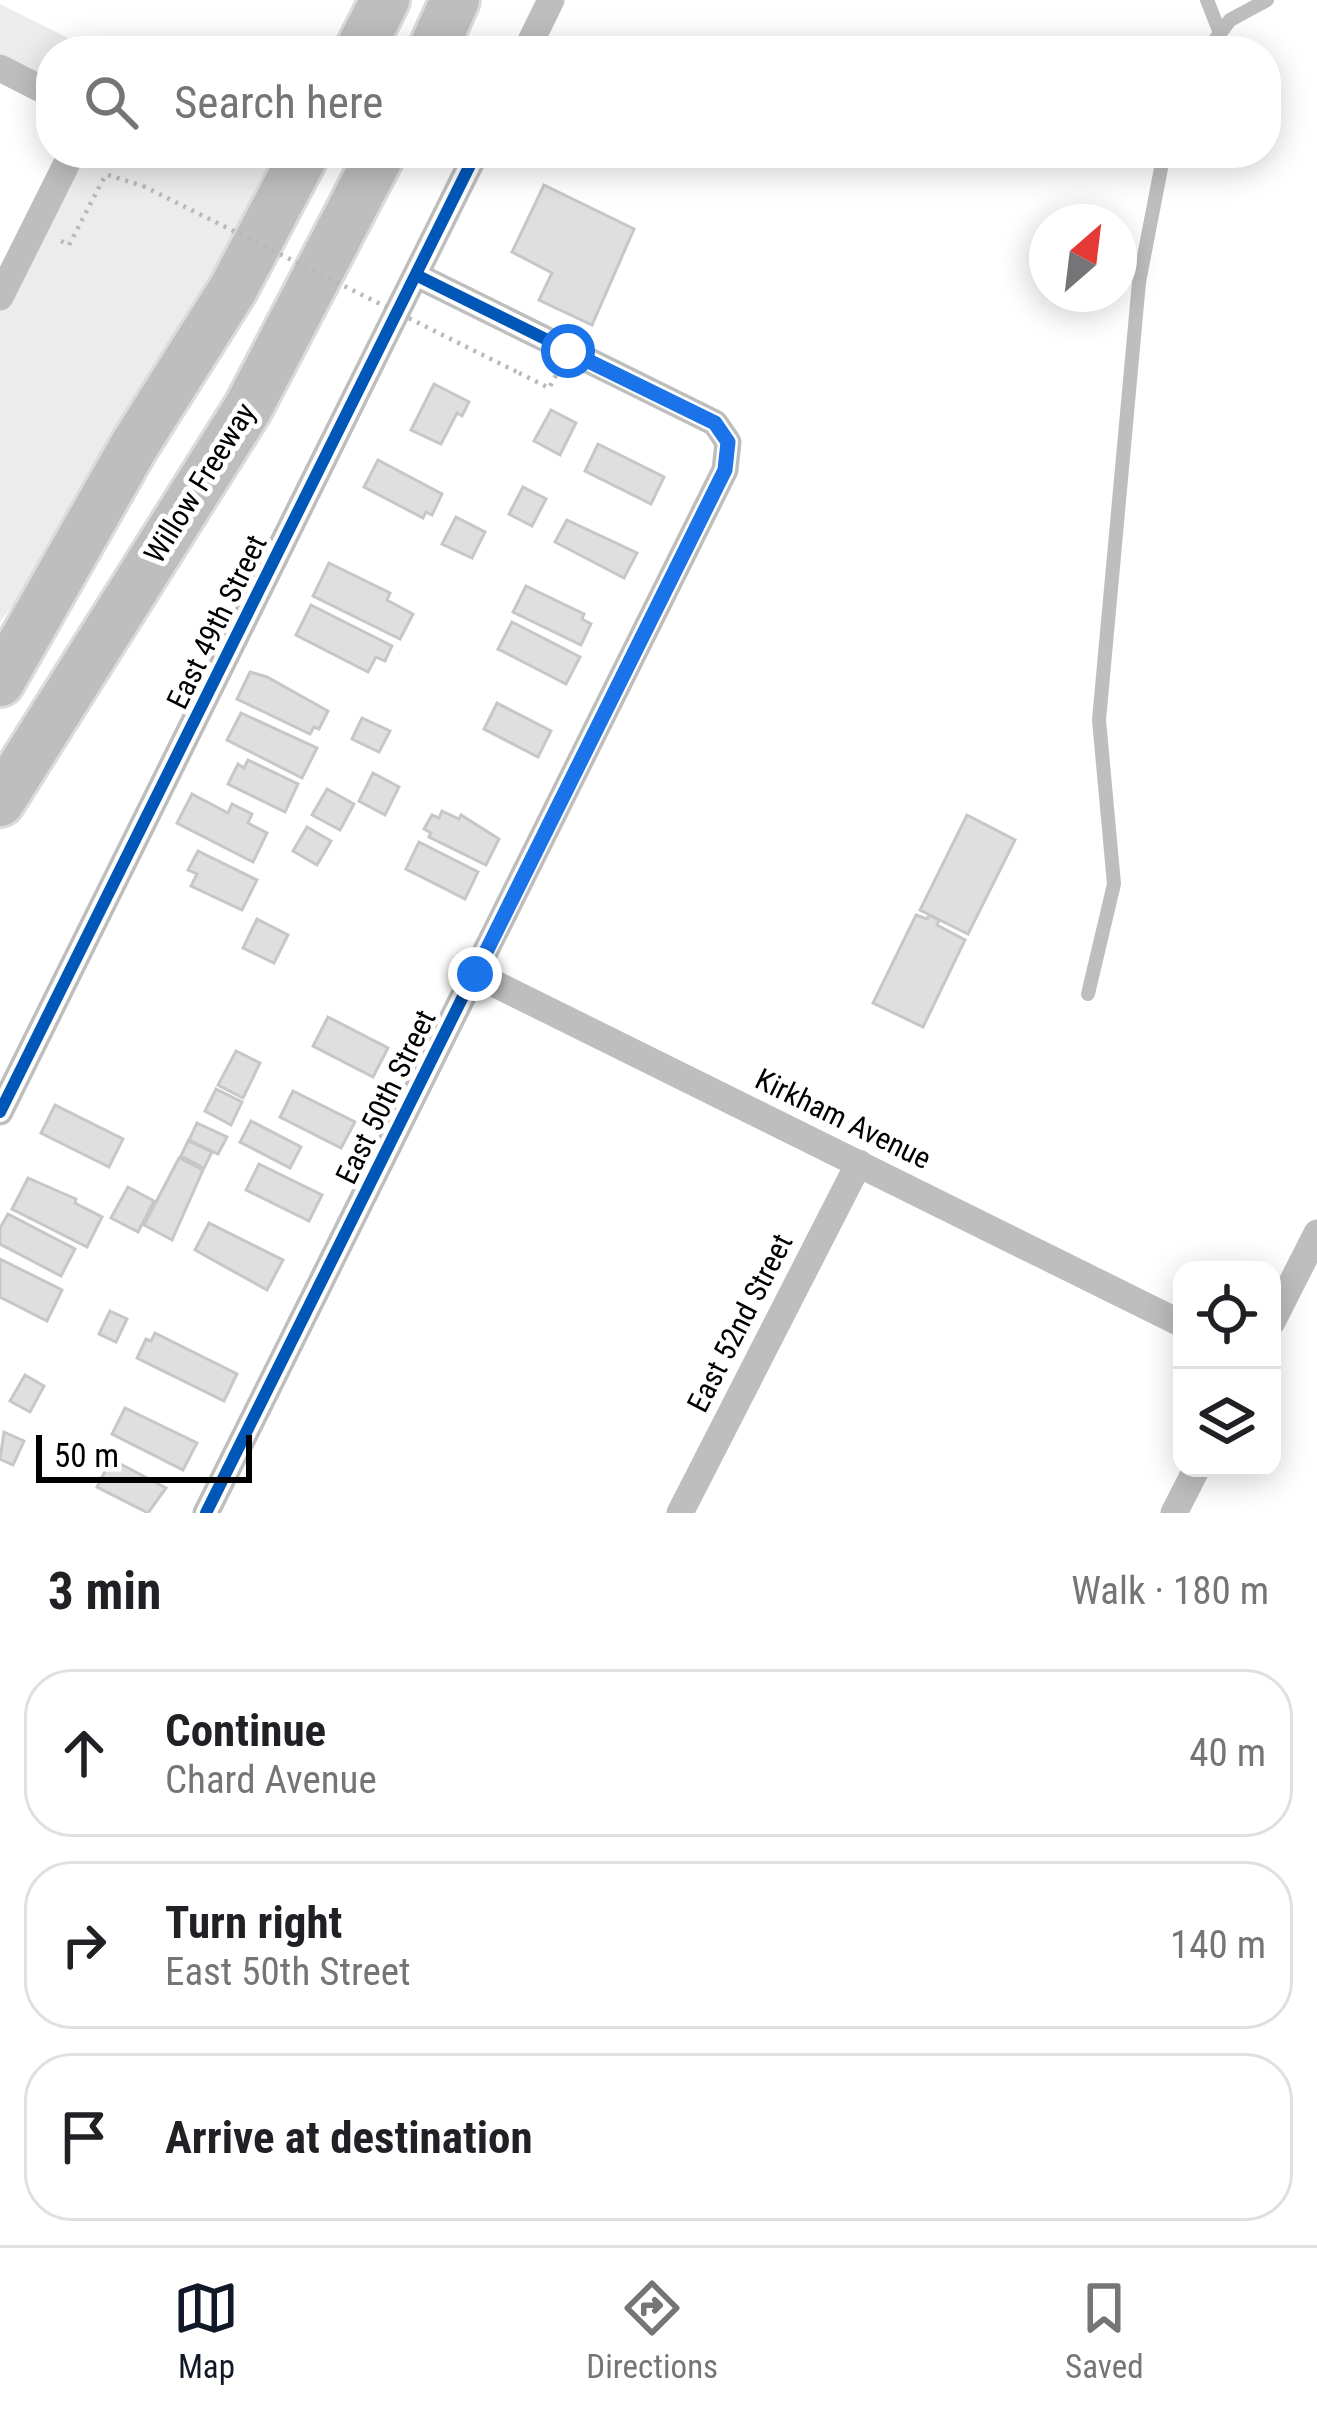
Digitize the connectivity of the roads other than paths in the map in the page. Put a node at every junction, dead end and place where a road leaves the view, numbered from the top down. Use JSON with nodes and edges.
{"nodes":[{"id":1,"x":386,"y":0,"type":"edge"},
{"id":2,"x":455,"y":0,"type":"edge"},
{"id":3,"x":551,"y":0,"type":"edge"},
{"id":4,"x":1207,"y":0,"type":"edge"},
{"id":5,"x":1267,"y":0,"type":"edge"},
{"id":6,"x":1220,"y":33,"type":"junction"},
{"id":7,"x":366,"y":36,"type":"edge"},
{"id":8,"x":439,"y":36,"type":"edge"},
{"id":9,"x":533,"y":36,"type":"edge"},
{"id":10,"x":1218,"y":36,"type":"edge"},
{"id":11,"x":0,"y":68,"type":"edge"},
{"id":12,"x":36,"y":86,"type":"edge"},
{"id":13,"x":65,"y":168,"type":"edge"},
{"id":14,"x":297,"y":168,"type":"edge"},
{"id":15,"x":374,"y":168,"type":"edge"},
{"id":16,"x":469,"y":168,"type":"edge"},
{"id":17,"x":1161,"y":168,"type":"edge"},
{"id":18,"x":416,"y":275,"type":"junction"},
{"id":19,"x":0,"y":297,"type":"edge"},
{"id":20,"x":134,"y":446,"type":"junction"},
{"id":21,"x":0,"y":622,"type":"edge"},
{"id":22,"x":0,"y":682,"type":"edge"},
{"id":23,"x":39,"y":740,"type":"junction"},
{"id":24,"x":0,"y":802,"type":"edge"},
{"id":25,"x":0,"y":819,"type":"edge"},
{"id":26,"x":475,"y":974,"type":"junction"},
{"id":27,"x":1088,"y":994,"type":"dead end"},
{"id":28,"x":0,"y":1112,"type":"edge"},
{"id":29,"x":859,"y":1163,"type":"junction"},
{"id":30,"x":1317,"y":1234,"type":"edge"},
{"id":31,"x":1281,"y":1304,"type":"edge"},
{"id":32,"x":1173,"y":1320,"type":"edge"},
{"id":33,"x":1192,"y":1477,"type":"edge"},
{"id":34,"x":206,"y":1513,"type":"edge"},
{"id":35,"x":680,"y":1513,"type":"edge"},
{"id":36,"x":1174,"y":1513,"type":"edge"}],
"edges":[{"from":1,"to":7,"type":"highway"},
{"from":2,"to":8,"type":"highway"},
{"from":3,"to":9,"type":"street"},
{"from":4,"to":6,"type":"lane"},
{"from":5,"to":6,"type":"lane"},
{"from":6,"to":10,"type":"lane"},
{"from":11,"to":12,"type":"street"},
{"from":13,"to":19,"type":"street"},
{"from":14,"to":20,"type":"highway"},
{"from":15,"to":23,"type":"highway","name":"Willow Freeway"},
{"from":16,"to":18,"type":"street","name":"East 49th Street"},
{"from":17,"to":27,"type":"lane"},
{"from":18,"to":26,"type":"street","name":"East 50th Street"},
{"from":18,"to":28,"type":"street","name":"East 49th Street"},
{"from":20,"to":21,"type":"highway"},
{"from":20,"to":22,"type":"highway"},
{"from":23,"to":24,"type":"highway","name":"Willow Freeway"},
{"from":23,"to":25,"type":"highway"},
{"from":26,"to":29,"type":"street","name":"Kirkham Avenue"},
{"from":26,"to":34,"type":"street","name":"East 50th Street"},
{"from":29,"to":32,"type":"street","name":"Kirkham Avenue"},
{"from":29,"to":35,"type":"street","name":"East 52nd Street"},
{"from":30,"to":31,"type":"street"},
{"from":33,"to":36,"type":"street"}]}
